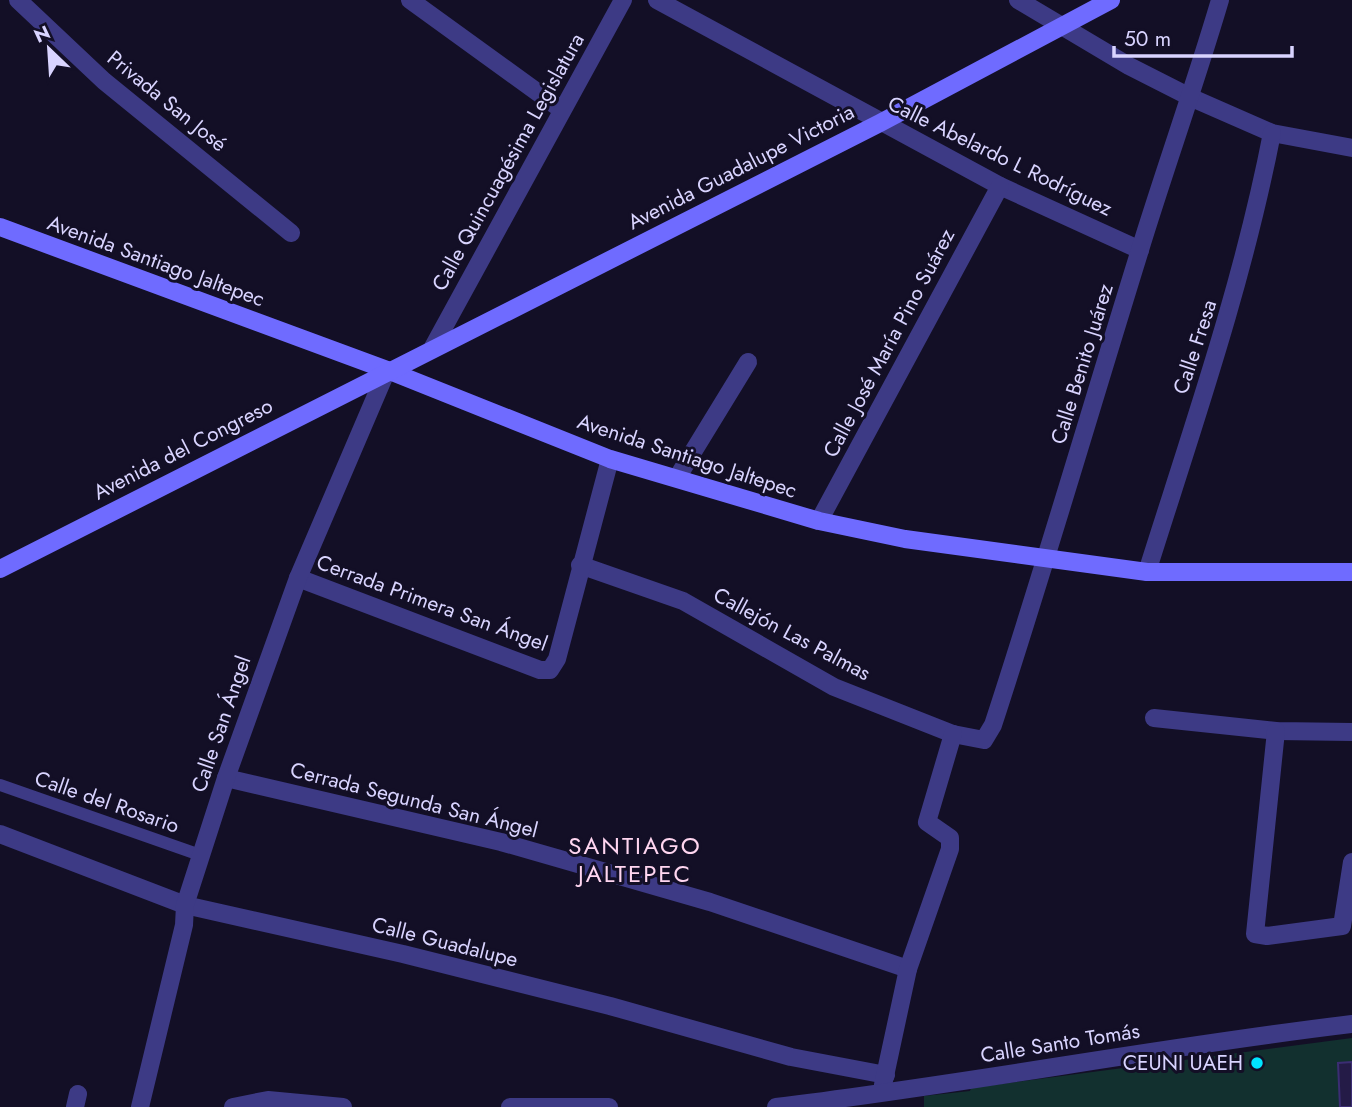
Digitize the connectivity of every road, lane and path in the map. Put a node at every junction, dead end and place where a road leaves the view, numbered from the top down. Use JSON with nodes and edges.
{"nodes":[{"id":1,"x":18,"y":0,"type":"edge"},
{"id":2,"x":410,"y":0,"type":"edge"},
{"id":3,"x":623,"y":0,"type":"edge"},
{"id":4,"x":657,"y":0,"type":"edge"},
{"id":5,"x":1018,"y":0,"type":"edge"},
{"id":6,"x":1111,"y":0,"type":"edge"},
{"id":7,"x":1220,"y":0,"type":"edge"},
{"id":8,"x":1061,"y":25,"type":"junction"},
{"id":9,"x":1192,"y":99,"type":"junction"},
{"id":10,"x":562,"y":110,"type":"junction"},
{"id":11,"x":880,"y":123,"type":"junction"},
{"id":12,"x":1272,"y":133,"type":"junction"},
{"id":13,"x":1352,"y":148,"type":"edge"},
{"id":14,"x":1000,"y":186,"type":"junction"},
{"id":15,"x":0,"y":227,"type":"edge"},
{"id":16,"x":291,"y":233,"type":"dead end"},
{"id":17,"x":1140,"y":250,"type":"junction"},
{"id":18,"x":433,"y":347,"type":"junction"},
{"id":19,"x":748,"y":362,"type":"dead end"},
{"id":20,"x":387,"y":370,"type":"junction"},
{"id":21,"x":610,"y":459,"type":"junction"},
{"id":22,"x":677,"y":478,"type":"junction"},
{"id":23,"x":819,"y":521,"type":"junction"},
{"id":24,"x":1047,"y":558,"type":"junction"},
{"id":25,"x":580,"y":565,"type":"junction"},
{"id":26,"x":0,"y":569,"type":"edge"},
{"id":27,"x":1147,"y":572,"type":"junction"},
{"id":28,"x":1352,"y":572,"type":"edge"},
{"id":29,"x":298,"y":578,"type":"junction"},
{"id":30,"x":1154,"y":718,"type":"dead end"},
{"id":31,"x":1276,"y":731,"type":"junction"},
{"id":32,"x":1352,"y":732,"type":"edge"},
{"id":33,"x":953,"y":734,"type":"junction"},
{"id":34,"x":984,"y":740,"type":"joint"},
{"id":35,"x":226,"y":778,"type":"junction"},
{"id":36,"x":0,"y":785,"type":"edge"},
{"id":37,"x":0,"y":834,"type":"edge"},
{"id":38,"x":200,"y":855,"type":"junction"},
{"id":39,"x":1352,"y":862,"type":"edge"},
{"id":40,"x":185,"y":905,"type":"junction"},
{"id":41,"x":908,"y":969,"type":"junction"},
{"id":42,"x":1352,"y":1024,"type":"edge"},
{"id":43,"x":886,"y":1075,"type":"junction"},
{"id":44,"x":881,"y":1095,"type":"junction"},
{"id":45,"x":140,"y":1107,"type":"edge"},
{"id":46,"x":233,"y":1107,"type":"edge"},
{"id":47,"x":343,"y":1107,"type":"edge"},
{"id":48,"x":510,"y":1107,"type":"edge"},
{"id":49,"x":609,"y":1107,"type":"edge"},
{"id":50,"x":776,"y":1107,"type":"edge"}],
"edges":[{"from":1,"to":16,"type":"street","name":"Privada San José"},
{"from":2,"to":10,"type":"street"},
{"from":3,"to":10,"type":"street","name":"Calle Quincuagésima Legislatura"},
{"from":4,"to":11,"type":"street","name":"Calle Abelardo L Rodríguez"},
{"from":5,"to":8,"type":"street"},
{"from":6,"to":8,"type":"street","name":"Avenida Guadalupe Victoria"},
{"from":7,"to":9,"type":"street","name":"Calle Benito Juárez"},
{"from":8,"to":9,"type":"street"},
{"from":8,"to":11,"type":"street","name":"Avenida Guadalupe Victoria"},
{"from":9,"to":12,"type":"street"},
{"from":9,"to":17,"type":"street","name":"Calle Benito Juárez"},
{"from":10,"to":18,"type":"street","name":"Calle Quincuagésima Legislatura"},
{"from":11,"to":14,"type":"street","name":"Calle Abelardo L Rodríguez"},
{"from":11,"to":18,"type":"street","name":"Avenida Guadalupe Victoria"},
{"from":12,"to":13,"type":"street"},
{"from":12,"to":27,"type":"street","name":"Calle Fresa"},
{"from":14,"to":17,"type":"street","name":"Calle Abelardo L Rodríguez"},
{"from":14,"to":23,"type":"street","name":"Calle José María Pino Suárez"},
{"from":15,"to":20,"type":"street","name":"Avenida Santiago Jaltepec"},
{"from":17,"to":24,"type":"street","name":"Calle Benito Juárez"},
{"from":18,"to":20,"type":"street","name":"Avenida Guadalupe Victoria"},
{"from":19,"to":22,"type":"street"},
{"from":20,"to":21,"type":"street","name":"Avenida Santiago Jaltepec"},
{"from":20,"to":26,"type":"street","name":"Avenida del Congreso"},
{"from":20,"to":29,"type":"street","name":"Calle San Ángel"},
{"from":21,"to":22,"type":"street","name":"Avenida Santiago Jaltepec"},
{"from":21,"to":25,"type":"street"},
{"from":22,"to":23,"type":"street","name":"Avenida Santiago Jaltepec"},
{"from":23,"to":24,"type":"street","name":"Avenida Santiago Jaltepec"},
{"from":24,"to":27,"type":"street","name":"Avenida Santiago Jaltepec"},
{"from":24,"to":34,"type":"street","name":"Calle Benito Juárez"},
{"from":25,"to":29,"type":"street","name":"Cerrada Primera San Ángel"},
{"from":25,"to":33,"type":"street","name":"Callejón Las Palmas"},
{"from":27,"to":28,"type":"street","name":"Avenida Santiago Jaltepec"},
{"from":29,"to":35,"type":"street","name":"Calle San Ángel"},
{"from":30,"to":31,"type":"street"},
{"from":31,"to":32,"type":"street"},
{"from":31,"to":39,"type":"street"},
{"from":33,"to":34,"type":"street","name":"Callejón Las Palmas"},
{"from":33,"to":41,"type":"street"},
{"from":35,"to":38,"type":"street","name":"Calle San Ángel"},
{"from":35,"to":41,"type":"street","name":"Cerrada Segunda San Ángel"},
{"from":36,"to":38,"type":"lane","name":"Calle del Rosario"},
{"from":37,"to":40,"type":"street","name":"Calle Guadalupe"},
{"from":38,"to":40,"type":"street","name":"Calle San Ángel"},
{"from":40,"to":43,"type":"street","name":"Calle Guadalupe"},
{"from":40,"to":45,"type":"street","name":"Calle San Ángel"},
{"from":41,"to":43,"type":"street"},
{"from":42,"to":44,"type":"street","name":"Calle Santo Tomás"},
{"from":43,"to":44,"type":"street"},
{"from":44,"to":50,"type":"street","name":"Calle Santo Tomás"},
{"from":46,"to":47,"type":"street"},
{"from":48,"to":49,"type":"street"}]}
